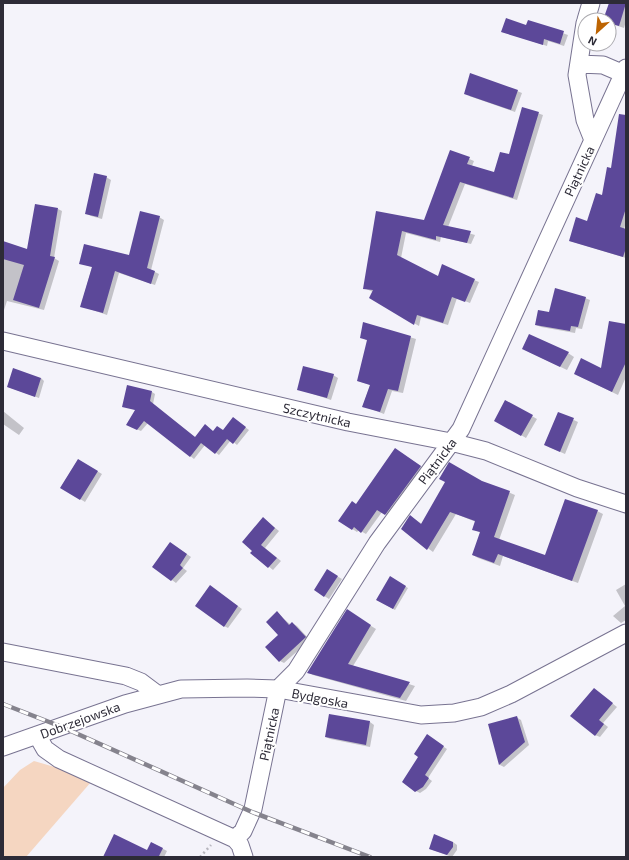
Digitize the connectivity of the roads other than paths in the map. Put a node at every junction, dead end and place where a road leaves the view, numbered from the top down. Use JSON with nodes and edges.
{"nodes":[{"id":1,"x":581,"y":52,"type":"edge"},
{"id":2,"x":579,"y":64,"type":"junction"},
{"id":3,"x":625,"y":71,"type":"edge"},
{"id":4,"x":593,"y":140,"type":"junction"},
{"id":5,"x":3,"y":342,"type":"edge"},
{"id":6,"x":451,"y":442,"type":"junction"},
{"id":7,"x":626,"y":504,"type":"edge"},
{"id":8,"x":626,"y":633,"type":"edge"},
{"id":9,"x":3,"y":652,"type":"edge"},
{"id":10,"x":278,"y":689,"type":"junction"},
{"id":11,"x":157,"y":694,"type":"junction"},
{"id":12,"x":37,"y":736,"type":"junction"},
{"id":13,"x":3,"y":747,"type":"edge"},
{"id":14,"x":235,"y":839,"type":"junction"},
{"id":15,"x":244,"y":857,"type":"edge"}],
"edges":[{"from":1,"to":2,"type":"street"},
{"from":2,"to":3,"type":"street"},
{"from":2,"to":4,"type":"street"},
{"from":3,"to":4,"type":"street","name":"Piątnicka"},
{"from":4,"to":6,"type":"street","name":"Piątnicka"},
{"from":5,"to":6,"type":"street","name":"Szczytnicka"},
{"from":6,"to":7,"type":"street","name":"Szczytnicka"},
{"from":6,"to":10,"type":"street","name":"Piątnicka"},
{"from":8,"to":10,"type":"street","name":"Bydgoska"},
{"from":9,"to":11,"type":"street"},
{"from":10,"to":11,"type":"street","name":"Bydgoska"},
{"from":10,"to":14,"type":"street","name":"Piątnicka"},
{"from":11,"to":12,"type":"street","name":"Dobrzejowska"},
{"from":12,"to":13,"type":"street","name":"Dobrzejowska"},
{"from":12,"to":14,"type":"street"},
{"from":14,"to":15,"type":"street"}]}
